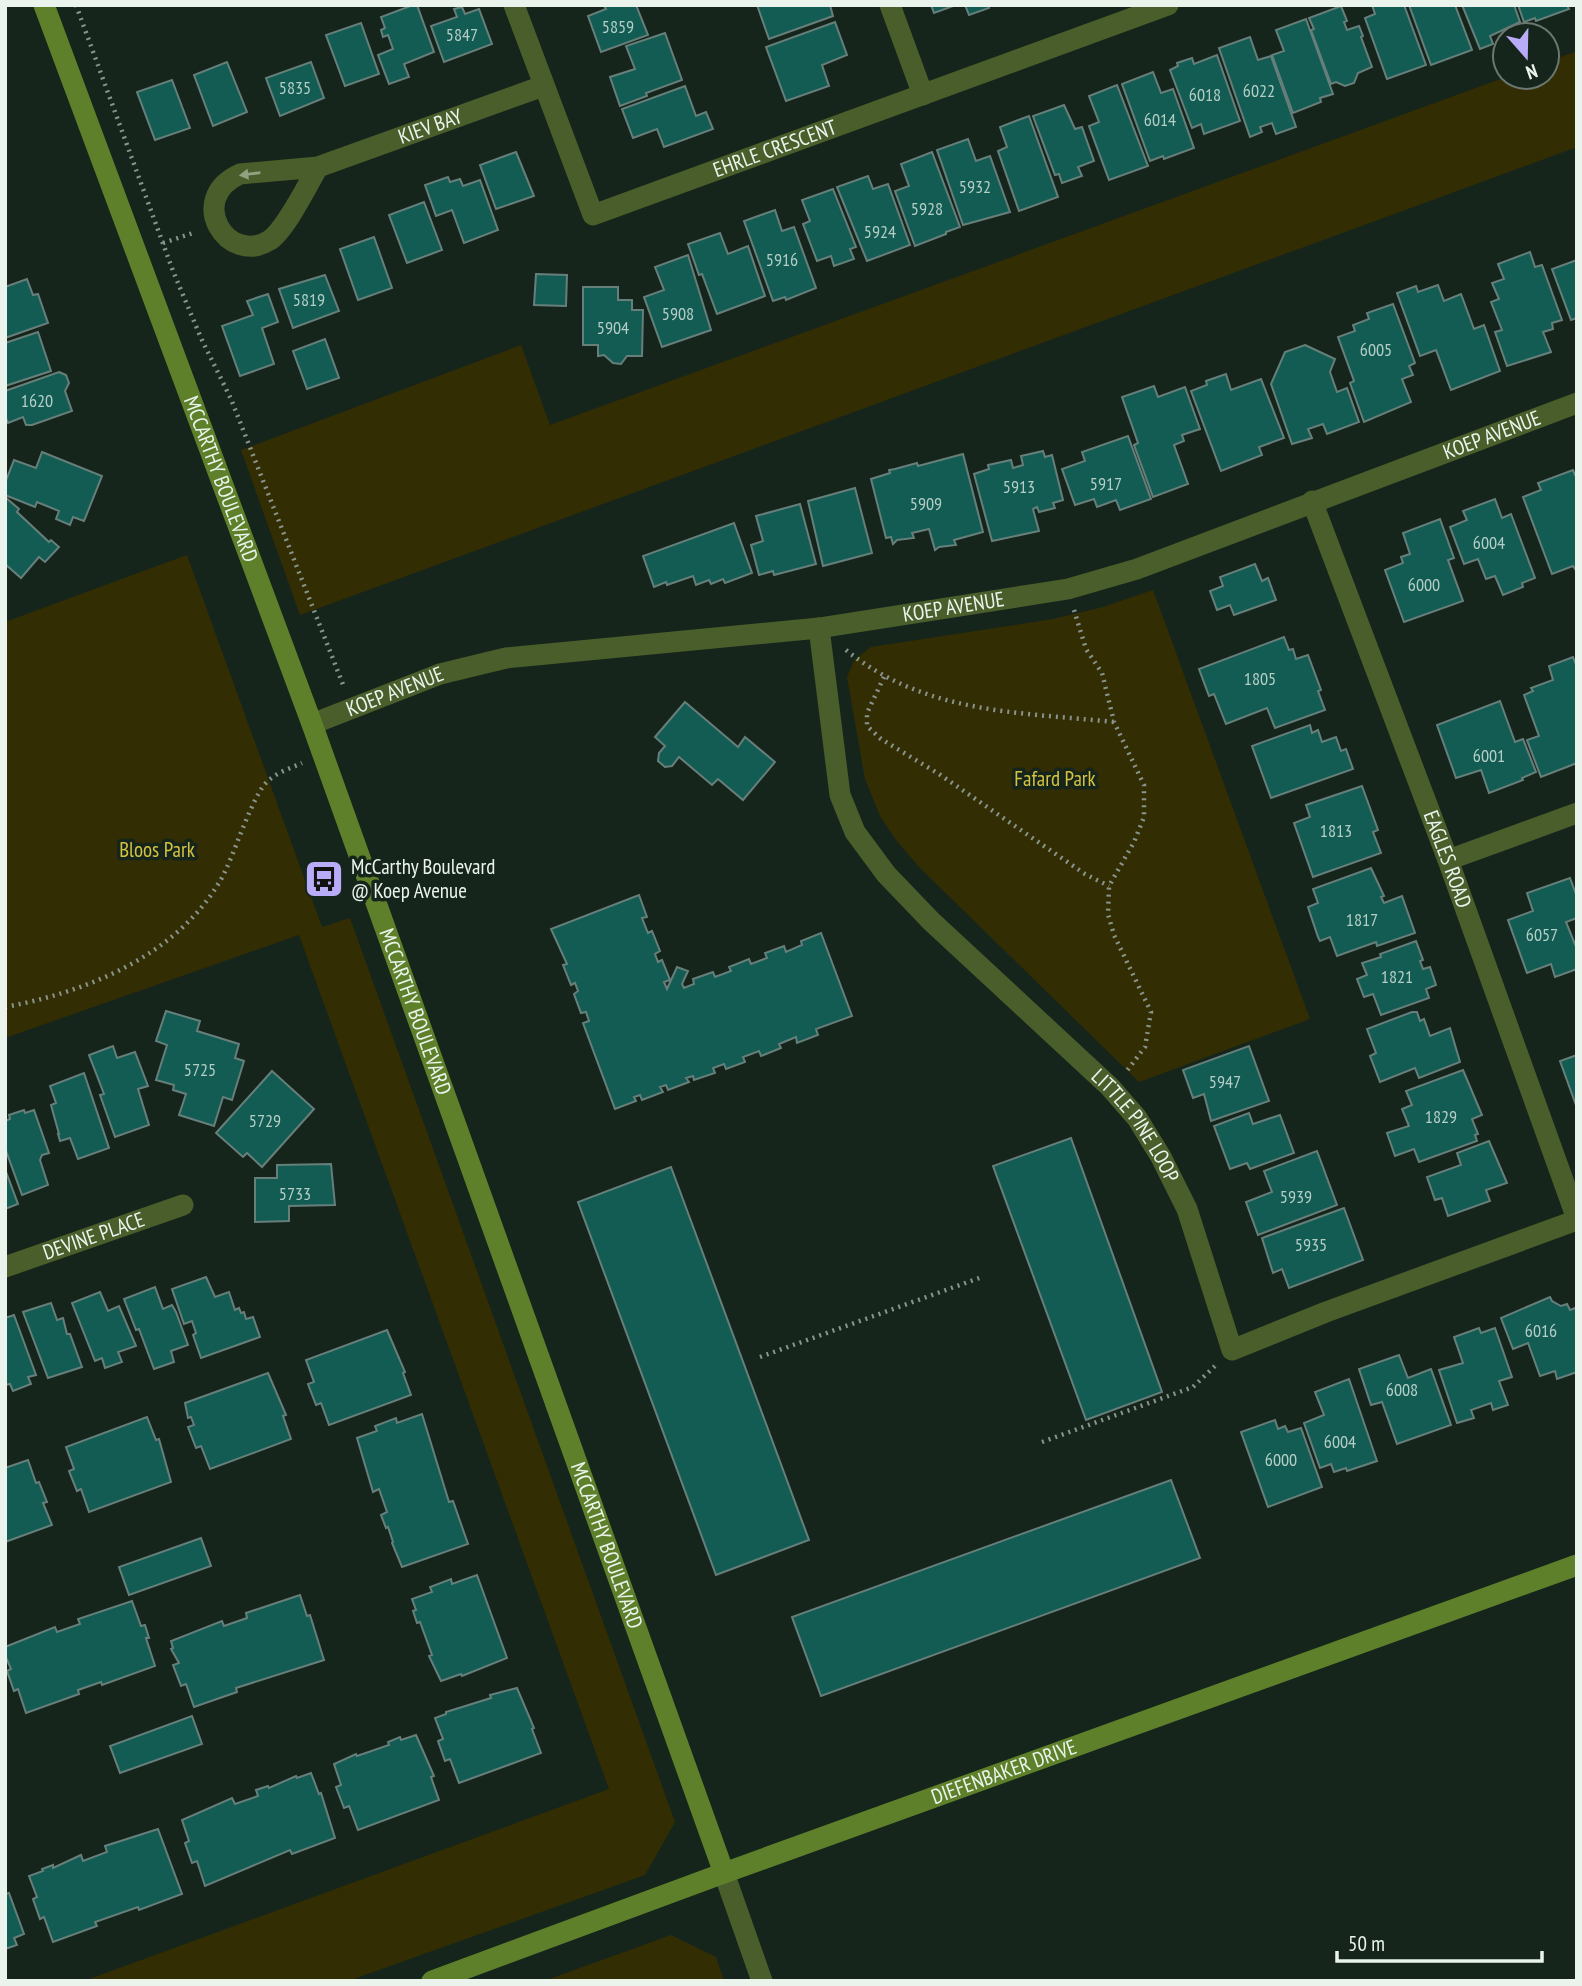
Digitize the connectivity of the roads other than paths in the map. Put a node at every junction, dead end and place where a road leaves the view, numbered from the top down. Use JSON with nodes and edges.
{"nodes":[{"id":1,"x":44,"y":5,"type":"edge"},
{"id":2,"x":514,"y":5,"type":"edge"},
{"id":3,"x":890,"y":5,"type":"edge"},
{"id":4,"x":1168,"y":5,"type":"edge"},
{"id":5,"x":543,"y":86,"type":"junction"},
{"id":6,"x":923,"y":95,"type":"junction"},
{"id":7,"x":318,"y":167,"type":"junction"},
{"id":8,"x":1577,"y":403,"type":"edge"},
{"id":9,"x":1312,"y":501,"type":"junction"},
{"id":10,"x":819,"y":628,"type":"junction"},
{"id":11,"x":312,"y":724,"type":"junction"},
{"id":12,"x":1577,"y":813,"type":"edge"},
{"id":13,"x":1448,"y":860,"type":"junction"},
{"id":14,"x":183,"y":1205,"type":"dead end"},
{"id":15,"x":1577,"y":1220,"type":"edge"},
{"id":16,"x":5,"y":1267,"type":"edge"},
{"id":17,"x":1577,"y":1565,"type":"edge"},
{"id":18,"x":724,"y":1872,"type":"junction"},
{"id":19,"x":432,"y":1981,"type":"edge"},
{"id":20,"x":762,"y":1981,"type":"edge"}],
"edges":[{"from":1,"to":11,"type":"main road","name":"MCCARTHY BOULEVARD"},
{"from":2,"to":5,"type":"street","name":"EHRLE CRESCENT"},
{"from":3,"to":6,"type":"street"},
{"from":4,"to":6,"type":"street","name":"EHRLE CRESCENT"},
{"from":5,"to":6,"type":"street","name":"EHRLE CRESCENT"},
{"from":5,"to":7,"type":"street","name":"KIEV BAY"},
{"from":7,"to":7,"type":"street","name":"KIEV BAY","one_way":true},
{"from":8,"to":9,"type":"street","name":"KOEP AVENUE"},
{"from":9,"to":10,"type":"street","name":"KOEP AVENUE"},
{"from":9,"to":13,"type":"street","name":"EAGLES ROAD"},
{"from":10,"to":11,"type":"street","name":"KOEP AVENUE"},
{"from":10,"to":15,"type":"street","name":"LITTLE PINE LOOP"},
{"from":11,"to":18,"type":"main road","name":"MCCARTHY BOULEVARD"},
{"from":12,"to":13,"type":"street"},
{"from":13,"to":15,"type":"street","name":"EAGLES ROAD"},
{"from":14,"to":16,"type":"street","name":"DEVINE PLACE"},
{"from":17,"to":18,"type":"main road","name":"DIEFENBAKER DRIVE"},
{"from":18,"to":19,"type":"main road","name":"DIEFENBAKER DRIVE"},
{"from":18,"to":20,"type":"street","name":"MCCARTHY BOULEVARD"}]}
